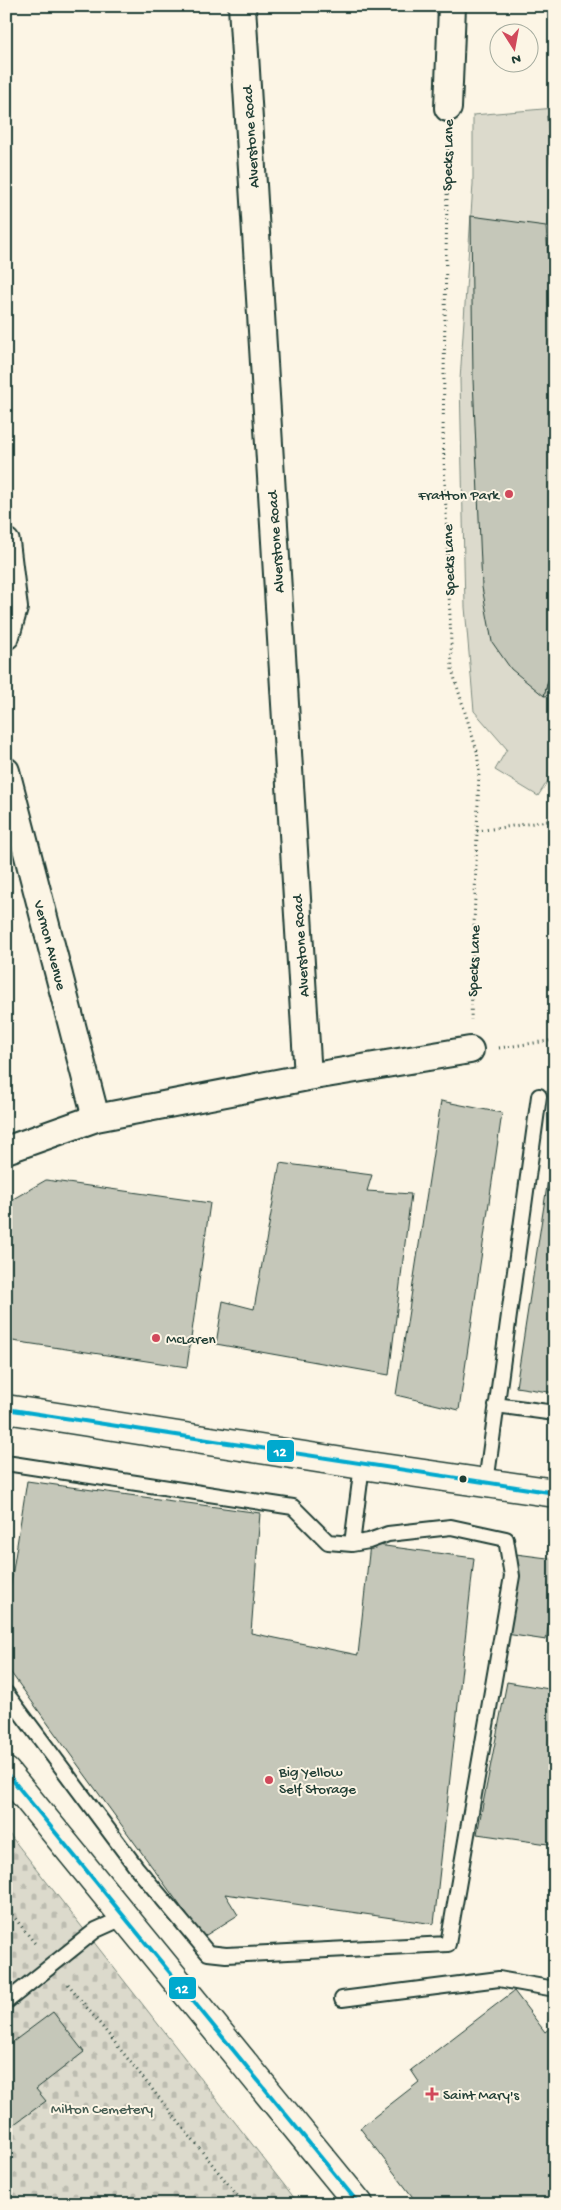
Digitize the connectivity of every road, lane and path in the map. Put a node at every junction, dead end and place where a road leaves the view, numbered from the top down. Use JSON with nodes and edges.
{"nodes":[{"id":1,"x":242,"y":6,"type":"edge"},
{"id":2,"x":452,"y":6,"type":"edge"},
{"id":3,"x":448,"y":108,"type":"joint"},
{"id":4,"x":6,"y":542,"type":"edge"},
{"id":5,"x":10,"y":609,"type":"edge"},
{"id":6,"x":6,"y":636,"type":"edge"},
{"id":7,"x":6,"y":771,"type":"edge"},
{"id":8,"x":555,"y":820,"type":"edge"},
{"id":9,"x":477,"y":831,"type":"junction"},
{"id":10,"x":555,"y":1040,"type":"edge"},
{"id":11,"x":470,"y":1050,"type":"junction"},
{"id":12,"x":308,"y":1077,"type":"junction"},
{"id":13,"x":539,"y":1096,"type":"dead end"},
{"id":14,"x":96,"y":1118,"type":"junction"},
{"id":15,"x":6,"y":1150,"type":"edge"},
{"id":16,"x":496,"y":1404,"type":"junction"},
{"id":17,"x":10,"y":1412,"type":"edge"},
{"id":18,"x":555,"y":1413,"type":"edge"},
{"id":19,"x":6,"y":1463,"type":"edge"},
{"id":20,"x":362,"y":1466,"type":"junction"},
{"id":21,"x":486,"y":1483,"type":"junction"},
{"id":22,"x":555,"y":1493,"type":"edge"},
{"id":23,"x":352,"y":1544,"type":"junction"},
{"id":24,"x":6,"y":1693,"type":"edge"},
{"id":25,"x":6,"y":1772,"type":"edge"},
{"id":26,"x":6,"y":1907,"type":"edge"},
{"id":27,"x":125,"y":1917,"type":"junction"},
{"id":28,"x":53,"y":1965,"type":"junction"},
{"id":29,"x":555,"y":1989,"type":"edge"},
{"id":30,"x":342,"y":1999,"type":"dead end"},
{"id":31,"x":6,"y":2002,"type":"edge"},
{"id":32,"x":244,"y":2204,"type":"edge"},
{"id":33,"x":359,"y":2204,"type":"edge"}],
"edges":[{"from":1,"to":12,"type":"street","name":"Alverstone Road"},
{"from":2,"to":3,"type":"street","name":"Specks Lane"},
{"from":3,"to":9,"type":"path","name":"Specks Lane"},
{"from":4,"to":5,"type":"street"},
{"from":5,"to":6,"type":"street"},
{"from":7,"to":14,"type":"street","name":"Vernon Avenue"},
{"from":8,"to":9,"type":"path"},
{"from":9,"to":11,"type":"path","name":"Specks Lane"},
{"from":10,"to":11,"type":"path"},
{"from":11,"to":12,"type":"street"},
{"from":12,"to":14,"type":"street"},
{"from":13,"to":16,"type":"lane"},
{"from":14,"to":15,"type":"street"},
{"from":16,"to":18,"type":"lane"},
{"from":16,"to":21,"type":"lane"},
{"from":17,"to":20,"type":"main road"},
{"from":19,"to":23,"type":"lane"},
{"from":20,"to":21,"type":"main road"},
{"from":20,"to":23,"type":"lane"},
{"from":21,"to":22,"type":"main road"},
{"from":23,"to":24,"type":"lane"},
{"from":25,"to":27,"type":"main road"},
{"from":26,"to":28,"type":"path"},
{"from":27,"to":28,"type":"lane"},
{"from":27,"to":33,"type":"main road"},
{"from":28,"to":31,"type":"lane"},
{"from":28,"to":32,"type":"path"},
{"from":29,"to":30,"type":"lane"}]}
